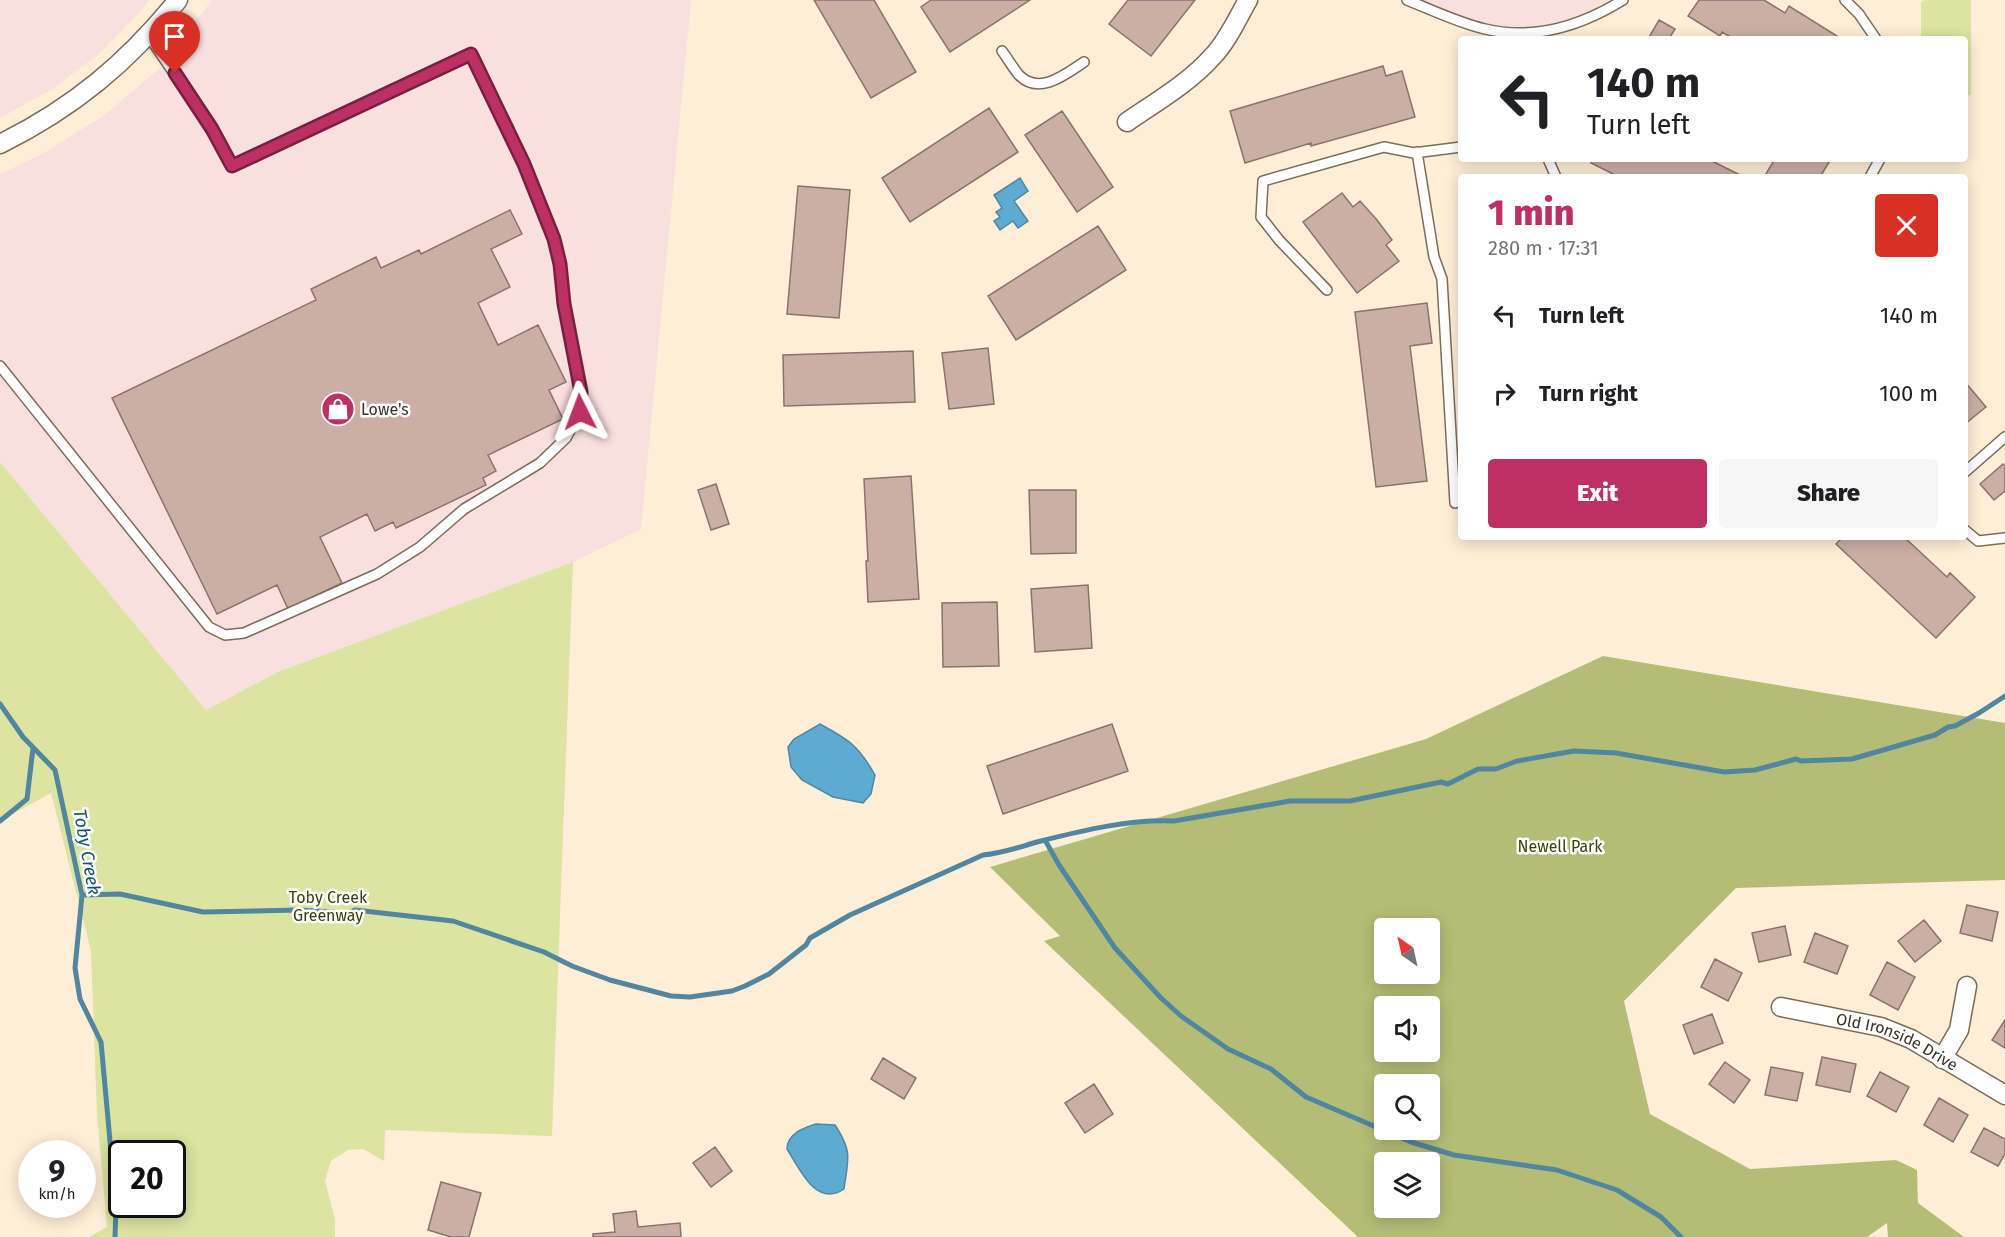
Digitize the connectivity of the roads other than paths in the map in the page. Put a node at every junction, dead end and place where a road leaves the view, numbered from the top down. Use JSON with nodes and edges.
{"nodes":[{"id":1,"x":178,"y":0,"type":"edge"},
{"id":2,"x":1248,"y":0,"type":"edge"},
{"id":3,"x":1407,"y":0,"type":"edge"},
{"id":4,"x":1623,"y":0,"type":"edge"},
{"id":5,"x":1845,"y":0,"type":"edge"},
{"id":6,"x":1422,"y":3,"type":"edge"},
{"id":7,"x":148,"y":35,"type":"junction"},
{"id":8,"x":1533,"y":36,"type":"edge"},
{"id":9,"x":1874,"y":36,"type":"edge"},
{"id":10,"x":1002,"y":51,"type":"dead end"},
{"id":11,"x":1084,"y":62,"type":"dead end"},
{"id":12,"x":1127,"y":122,"type":"dead end"},
{"id":13,"x":0,"y":144,"type":"edge"},
{"id":14,"x":1458,"y":147,"type":"edge"},
{"id":15,"x":1417,"y":152,"type":"junction"},
{"id":16,"x":1328,"y":290,"type":"dead end"},
{"id":17,"x":0,"y":366,"type":"edge"},
{"id":18,"x":2005,"y":437,"type":"edge"},
{"id":19,"x":1968,"y":469,"type":"edge"},
{"id":20,"x":1455,"y":503,"type":"dead end"},
{"id":21,"x":1968,"y":533,"type":"edge"},
{"id":22,"x":2005,"y":538,"type":"edge"},
{"id":23,"x":1967,"y":986,"type":"dead end"},
{"id":24,"x":1781,"y":1007,"type":"dead end"},
{"id":25,"x":1942,"y":1059,"type":"junction"},
{"id":26,"x":2005,"y":1095,"type":"edge"}],
"edges":[{"from":1,"to":7,"type":"street"},
{"from":2,"to":12,"type":"street"},
{"from":3,"to":6,"type":"lane"},
{"from":4,"to":8,"type":"lane"},
{"from":5,"to":9,"type":"lane"},
{"from":6,"to":8,"type":"lane"},
{"from":7,"to":13,"type":"street"},
{"from":7,"to":17,"type":"lane"},
{"from":10,"to":11,"type":"lane"},
{"from":14,"to":15,"type":"lane"},
{"from":15,"to":16,"type":"lane"},
{"from":15,"to":20,"type":"lane"},
{"from":18,"to":19,"type":"lane"},
{"from":21,"to":22,"type":"lane"},
{"from":23,"to":25,"type":"street"},
{"from":24,"to":25,"type":"street","name":"Old Ironside Drive"},
{"from":25,"to":26,"type":"street","name":"Old Ironside Drive"}]}
